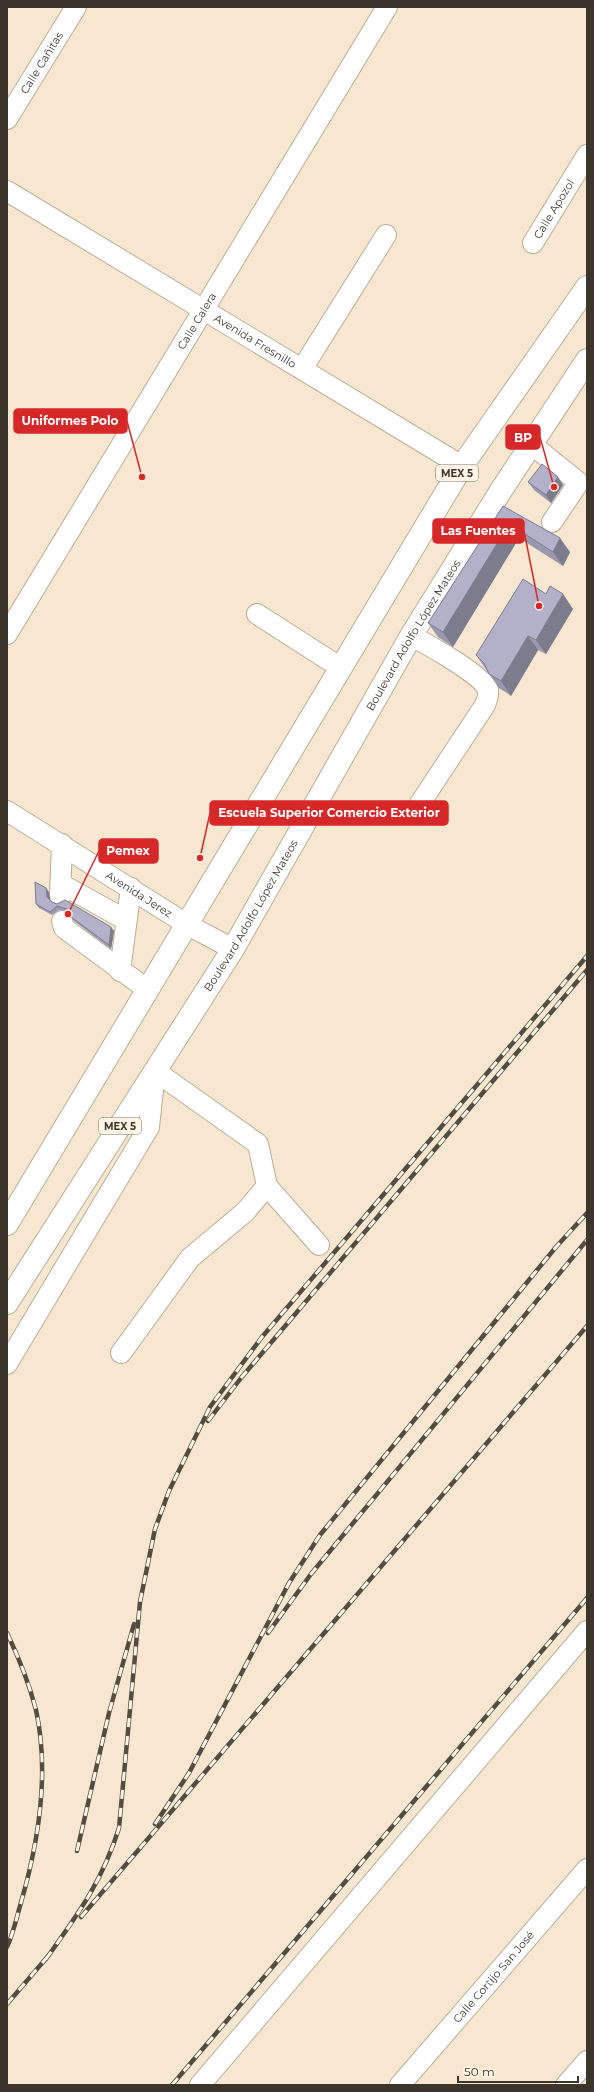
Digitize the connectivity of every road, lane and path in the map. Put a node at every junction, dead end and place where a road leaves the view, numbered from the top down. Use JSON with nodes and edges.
{"nodes":[{"id":1,"x":76,"y":7,"type":"edge"},
{"id":2,"x":387,"y":7,"type":"edge"},
{"id":3,"x":7,"y":119,"type":"edge"},
{"id":4,"x":587,"y":155,"type":"edge"},
{"id":5,"x":7,"y":191,"type":"edge"},
{"id":6,"x":386,"y":235,"type":"dead end"},
{"id":7,"x":533,"y":243,"type":"dead end"},
{"id":8,"x":587,"y":287,"type":"edge"},
{"id":9,"x":204,"y":310,"type":"junction"},
{"id":10,"x":587,"y":360,"type":"edge"},
{"id":11,"x":302,"y":369,"type":"junction"},
{"id":12,"x":531,"y":444,"type":"junction"},
{"id":13,"x":462,"y":466,"type":"junction"},
{"id":14,"x":552,"y":522,"type":"dead end"},
{"id":15,"x":257,"y":614,"type":"dead end"},
{"id":16,"x":7,"y":634,"type":"edge"},
{"id":17,"x":411,"y":636,"type":"junction"},
{"id":18,"x":341,"y":668,"type":"junction"},
{"id":19,"x":419,"y":805,"type":"dead end"},
{"id":20,"x":7,"y":811,"type":"edge"},
{"id":21,"x":62,"y":844,"type":"junction"},
{"id":22,"x":131,"y":888,"type":"junction"},
{"id":23,"x":126,"y":920,"type":"junction"},
{"id":24,"x":62,"y":921,"type":"dead end"},
{"id":25,"x":188,"y":925,"type":"junction"},
{"id":26,"x":233,"y":948,"type":"junction"},
{"id":27,"x":120,"y":971,"type":"junction"},
{"id":28,"x":148,"y":990,"type":"junction"},
{"id":29,"x":155,"y":1071,"type":"junction"},
{"id":30,"x":267,"y":1186,"type":"junction"},
{"id":31,"x":7,"y":1224,"type":"edge"},
{"id":32,"x":319,"y":1245,"type":"dead end"},
{"id":33,"x":7,"y":1303,"type":"edge"},
{"id":34,"x":122,"y":1353,"type":"dead end"},
{"id":35,"x":7,"y":1364,"type":"edge"},
{"id":36,"x":587,"y":1631,"type":"edge"},
{"id":37,"x":584,"y":1878,"type":"edge"},
{"id":38,"x":587,"y":2060,"type":"edge"},
{"id":39,"x":200,"y":2085,"type":"edge"},
{"id":40,"x":400,"y":2085,"type":"edge"},
{"id":41,"x":566,"y":2085,"type":"edge"}],
"edges":[{"from":1,"to":3,"type":"street","name":"Calle Cañitas"},
{"from":2,"to":9,"type":"street","name":"Calle Calera"},
{"from":4,"to":7,"type":"street","name":"Calle Apozol"},
{"from":5,"to":9,"type":"street","name":"Avenida Fresnillo"},
{"from":6,"to":11,"type":"street"},
{"from":8,"to":13,"type":"main road","number":"MEX 5"},
{"from":9,"to":11,"type":"street","name":"Avenida Fresnillo"},
{"from":9,"to":16,"type":"street","name":"Calle Calera"},
{"from":10,"to":12,"type":"main road","name":"Boulevard Adolfo López Mateos","number":"MEX 5"},
{"from":11,"to":13,"type":"street","name":"Avenida Fresnillo"},
{"from":12,"to":14,"type":"street"},
{"from":12,"to":17,"type":"main road","name":"Boulevard Adolfo López Mateos","number":"MEX 5"},
{"from":13,"to":18,"type":"main road","number":"MEX 5"},
{"from":15,"to":18,"type":"street"},
{"from":17,"to":19,"type":"street"},
{"from":17,"to":26,"type":"main road","name":"Boulevard Adolfo López Mateos","number":"MEX 5"},
{"from":18,"to":25,"type":"main road","number":"MEX 5"},
{"from":20,"to":21,"type":"street","name":"Avenida Jerez"},
{"from":21,"to":22,"type":"street","name":"Avenida Jerez"},
{"from":21,"to":23,"type":"street"},
{"from":22,"to":23,"type":"street"},
{"from":22,"to":25,"type":"street","name":"Avenida Jerez"},
{"from":23,"to":27,"type":"street"},
{"from":24,"to":27,"type":"street"},
{"from":25,"to":26,"type":"street","name":"Avenida Jerez"},
{"from":25,"to":28,"type":"main road","number":"MEX 5"},
{"from":26,"to":29,"type":"main road","name":"Boulevard Adolfo López Mateos","number":"MEX 5"},
{"from":27,"to":28,"type":"street"},
{"from":28,"to":31,"type":"main road","number":"MEX 5"},
{"from":29,"to":30,"type":"street"},
{"from":29,"to":33,"type":"main road","name":"Boulevard Adolfo López Mateos","number":"MEX 5"},
{"from":29,"to":35,"type":"street"},
{"from":30,"to":32,"type":"street"},
{"from":30,"to":34,"type":"street"},
{"from":36,"to":39,"type":"street"},
{"from":37,"to":40,"type":"street","name":"Calle Cortijo San José"},
{"from":38,"to":41,"type":"street"}]}
